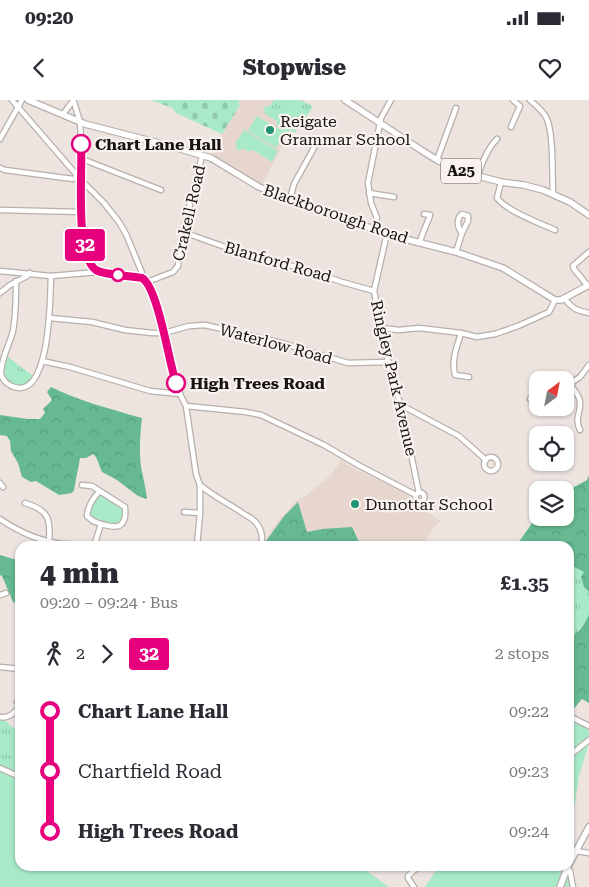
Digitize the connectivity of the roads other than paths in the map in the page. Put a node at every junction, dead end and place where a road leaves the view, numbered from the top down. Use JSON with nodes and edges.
{"nodes":[{"id":1,"x":12,"y":100,"type":"edge"},
{"id":2,"x":22,"y":100,"type":"edge"},
{"id":3,"x":28,"y":100,"type":"edge"},
{"id":4,"x":345,"y":100,"type":"edge"},
{"id":5,"x":391,"y":100,"type":"edge"},
{"id":6,"x":513,"y":100,"type":"edge"},
{"id":7,"x":530,"y":100,"type":"edge"},
{"id":8,"x":73,"y":101,"type":"edge"},
{"id":9,"x":18,"y":107,"type":"junction"},
{"id":10,"x":456,"y":108,"type":"dead end"},
{"id":11,"x":63,"y":114,"type":"junction"},
{"id":12,"x":80,"y":122,"type":"junction"},
{"id":13,"x":381,"y":123,"type":"junction"},
{"id":14,"x":511,"y":127,"type":"dead end"},
{"id":15,"x":0,"y":139,"type":"edge"},
{"id":16,"x":497,"y":139,"type":"dead end"},
{"id":17,"x":314,"y":146,"type":"dead end"},
{"id":18,"x":202,"y":156,"type":"junction"},
{"id":19,"x":82,"y":159,"type":"junction"},
{"id":20,"x":437,"y":160,"type":"junction"},
{"id":21,"x":560,"y":161,"type":"dead end"},
{"id":22,"x":552,"y":162,"type":"junction"},
{"id":23,"x":0,"y":168,"type":"edge"},
{"id":24,"x":478,"y":176,"type":"junction"},
{"id":25,"x":79,"y":178,"type":"junction"},
{"id":26,"x":501,"y":182,"type":"junction"},
{"id":27,"x":161,"y":190,"type":"dead end"},
{"id":28,"x":369,"y":193,"type":"junction"},
{"id":29,"x":553,"y":194,"type":"junction"},
{"id":30,"x":394,"y":197,"type":"dead end"},
{"id":31,"x":290,"y":199,"type":"junction"},
{"id":32,"x":0,"y":210,"type":"edge"},
{"id":33,"x":81,"y":212,"type":"junction"},
{"id":34,"x":424,"y":214,"type":"dead end"},
{"id":35,"x":589,"y":214,"type":"edge"},
{"id":36,"x":373,"y":229,"type":"junction"},
{"id":37,"x":555,"y":230,"type":"dead end"},
{"id":38,"x":183,"y":232,"type":"junction"},
{"id":39,"x":387,"y":233,"type":"junction"},
{"id":40,"x":462,"y":233,"type":"dead end"},
{"id":41,"x":420,"y":242,"type":"junction"},
{"id":42,"x":456,"y":252,"type":"junction"},
{"id":43,"x":589,"y":252,"type":"edge"},
{"id":44,"x":91,"y":265,"type":"junction"},
{"id":45,"x":0,"y":271,"type":"edge"},
{"id":46,"x":85,"y":272,"type":"junction"},
{"id":47,"x":99,"y":272,"type":"junction"},
{"id":48,"x":30,"y":273,"type":"junction"},
{"id":49,"x":51,"y":276,"type":"junction"},
{"id":50,"x":142,"y":278,"type":"junction"},
{"id":51,"x":16,"y":281,"type":"junction"},
{"id":52,"x":147,"y":282,"type":"junction"},
{"id":53,"x":589,"y":286,"type":"edge"},
{"id":54,"x":374,"y":291,"type":"junction"},
{"id":55,"x":0,"y":293,"type":"edge"},
{"id":56,"x":564,"y":298,"type":"junction"},
{"id":57,"x":555,"y":300,"type":"junction"},
{"id":58,"x":589,"y":314,"type":"edge"},
{"id":59,"x":50,"y":318,"type":"junction"},
{"id":60,"x":382,"y":328,"type":"junction"},
{"id":61,"x":164,"y":333,"type":"junction"},
{"id":62,"x":461,"y":333,"type":"junction"},
{"id":63,"x":42,"y":361,"type":"junction"},
{"id":64,"x":389,"y":362,"type":"junction"},
{"id":65,"x":589,"y":365,"type":"edge"},
{"id":66,"x":469,"y":377,"type":"dead end"},
{"id":67,"x":574,"y":381,"type":"edge"},
{"id":68,"x":574,"y":390,"type":"edge"},
{"id":69,"x":180,"y":394,"type":"junction"},
{"id":70,"x":402,"y":405,"type":"junction"},
{"id":71,"x":186,"y":406,"type":"junction"},
{"id":72,"x":580,"y":430,"type":"dead end"},
{"id":73,"x":486,"y":460,"type":"dead end"},
{"id":74,"x":82,"y":485,"type":"dead end"},
{"id":75,"x":200,"y":485,"type":"junction"},
{"id":76,"x":99,"y":492,"type":"junction"},
{"id":77,"x":25,"y":503,"type":"dead end"},
{"id":78,"x":184,"y":512,"type":"dead end"},
{"id":79,"x":200,"y":513,"type":"junction"},
{"id":80,"x":0,"y":519,"type":"edge"},
{"id":81,"x":102,"y":524,"type":"junction"},
{"id":82,"x":49,"y":541,"type":"joint"},
{"id":83,"x":96,"y":541,"type":"edge"},
{"id":84,"x":197,"y":541,"type":"edge"},
{"id":85,"x":262,"y":541,"type":"edge"},
{"id":86,"x":6,"y":593,"type":"dead end"},
{"id":87,"x":0,"y":595,"type":"edge"},
{"id":88,"x":0,"y":667,"type":"edge"},
{"id":89,"x":15,"y":668,"type":"edge"},
{"id":90,"x":15,"y":712,"type":"edge"},
{"id":91,"x":0,"y":717,"type":"edge"},
{"id":92,"x":574,"y":718,"type":"edge"},
{"id":93,"x":589,"y":726,"type":"edge"},
{"id":94,"x":589,"y":740,"type":"edge"},
{"id":95,"x":574,"y":752,"type":"edge"},
{"id":96,"x":0,"y":768,"type":"edge"},
{"id":97,"x":15,"y":775,"type":"edge"},
{"id":98,"x":589,"y":827,"type":"edge"},
{"id":99,"x":576,"y":851,"type":"junction"},
{"id":100,"x":589,"y":853,"type":"edge"},
{"id":101,"x":574,"y":855,"type":"edge"},
{"id":102,"x":414,"y":871,"type":"edge"},
{"id":103,"x":566,"y":871,"type":"edge"},
{"id":104,"x":570,"y":871,"type":"edge"},
{"id":105,"x":414,"y":887,"type":"edge"},
{"id":106,"x":560,"y":887,"type":"edge"},
{"id":107,"x":573,"y":887,"type":"edge"}],
"edges":[{"from":1,"to":9,"type":"street"},
{"from":2,"to":9,"type":"street"},
{"from":3,"to":11,"type":"main road","name":"Blackborough Road"},
{"from":4,"to":13,"type":"main road","number":"A25"},
{"from":5,"to":13,"type":"street"},
{"from":6,"to":14,"type":"street"},
{"from":7,"to":22,"type":"street"},
{"from":8,"to":11,"type":"street"},
{"from":8,"to":12,"type":"street"},
{"from":9,"to":15,"type":"street"},
{"from":9,"to":25,"type":"street"},
{"from":10,"to":20,"type":"street"},
{"from":11,"to":12,"type":"main road","name":"Blackborough Road"},
{"from":12,"to":18,"type":"main road","name":"Blackborough Road"},
{"from":12,"to":19,"type":"street"},
{"from":13,"to":20,"type":"main road","number":"A25"},
{"from":13,"to":28,"type":"street"},
{"from":16,"to":24,"type":"street"},
{"from":17,"to":31,"type":"street"},
{"from":18,"to":31,"type":"main road","name":"Blackborough Road"},
{"from":18,"to":38,"type":"street","name":"Crakell Road"},
{"from":19,"to":25,"type":"street"},
{"from":19,"to":27,"type":"street"},
{"from":20,"to":24,"type":"main road","number":"A25"},
{"from":21,"to":22,"type":"street"},
{"from":22,"to":29,"type":"street"},
{"from":23,"to":25,"type":"street"},
{"from":24,"to":26,"type":"main road","number":"A25"},
{"from":25,"to":33,"type":"street"},
{"from":25,"to":50,"type":"street"},
{"from":26,"to":29,"type":"main road","number":"A25"},
{"from":26,"to":37,"type":"street"},
{"from":28,"to":30,"type":"street"},
{"from":28,"to":36,"type":"street"},
{"from":29,"to":35,"type":"main road","number":"A25"},
{"from":31,"to":36,"type":"main road","name":"Blackborough Road"},
{"from":32,"to":33,"type":"street"},
{"from":33,"to":44,"type":"street"},
{"from":34,"to":41,"type":"street"},
{"from":36,"to":39,"type":"main road","name":"Blackborough Road"},
{"from":38,"to":52,"type":"street","name":"Crakell Road"},
{"from":38,"to":54,"type":"street","name":"Blanford Road"},
{"from":39,"to":41,"type":"main road","name":"Blackborough Road"},
{"from":39,"to":54,"type":"street","name":"Ringley Park Avenue"},
{"from":40,"to":42,"type":"street"},
{"from":41,"to":42,"type":"main road","name":"Blackborough Road"},
{"from":42,"to":57,"type":"main road","name":"Blackborough Road"},
{"from":43,"to":53,"type":"street"},
{"from":44,"to":46,"type":"street"},
{"from":44,"to":47,"type":"street"},
{"from":45,"to":48,"type":"street"},
{"from":46,"to":47,"type":"street"},
{"from":46,"to":49,"type":"street"},
{"from":47,"to":50,"type":"street"},
{"from":48,"to":49,"type":"street"},
{"from":48,"to":51,"type":"street"},
{"from":49,"to":59,"type":"street"},
{"from":50,"to":52,"type":"street"},
{"from":51,"to":55,"type":"street"},
{"from":51,"to":63,"type":"street"},
{"from":52,"to":61,"type":"street"},
{"from":53,"to":56,"type":"main road"},
{"from":54,"to":60,"type":"street","name":"Ringley Park Avenue"},
{"from":56,"to":57,"type":"main road"},
{"from":56,"to":58,"type":"street"},
{"from":57,"to":62,"type":"street"},
{"from":59,"to":61,"type":"street","name":"Waterlow Road"},
{"from":59,"to":63,"type":"street"},
{"from":60,"to":62,"type":"street"},
{"from":60,"to":64,"type":"street","name":"Ringley Park Avenue"},
{"from":61,"to":64,"type":"street","name":"Waterlow Road"},
{"from":61,"to":69,"type":"street"},
{"from":62,"to":66,"type":"street"},
{"from":63,"to":69,"type":"street"},
{"from":64,"to":70,"type":"street","name":"Ringley Park Avenue"},
{"from":65,"to":67,"type":"street"},
{"from":68,"to":72,"type":"street"},
{"from":69,"to":71,"type":"street"},
{"from":70,"to":71,"type":"street","name":"Ringley Park Avenue"},
{"from":70,"to":73,"type":"street"},
{"from":71,"to":75,"type":"street"},
{"from":74,"to":76,"type":"street"},
{"from":75,"to":79,"type":"street"},
{"from":75,"to":85,"type":"street"},
{"from":76,"to":81,"type":"street"},
{"from":76,"to":81,"type":"street"},
{"from":77,"to":82,"type":"street"},
{"from":78,"to":79,"type":"street"},
{"from":79,"to":84,"type":"street"},
{"from":80,"to":82,"type":"street"},
{"from":81,"to":83,"type":"street"},
{"from":86,"to":87,"type":"street"},
{"from":88,"to":89,"type":"street"},
{"from":90,"to":91,"type":"street"},
{"from":92,"to":93,"type":"street"},
{"from":94,"to":95,"type":"street"},
{"from":96,"to":97,"type":"street"},
{"from":98,"to":99,"type":"main road"},
{"from":99,"to":100,"type":"street"},
{"from":99,"to":101,"type":"main road"},
{"from":102,"to":105,"type":"street"},
{"from":103,"to":106,"type":"main road"},
{"from":104,"to":107,"type":"street"}]}
